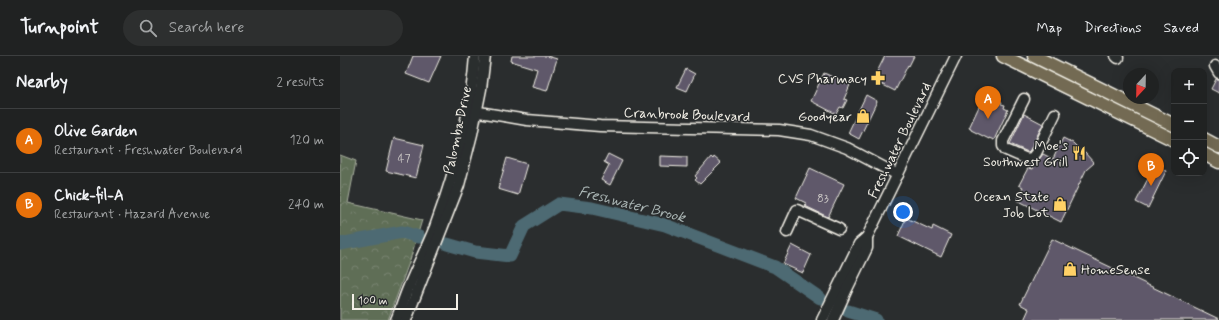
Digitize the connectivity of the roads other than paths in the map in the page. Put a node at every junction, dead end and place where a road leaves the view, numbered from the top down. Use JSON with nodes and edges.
{"nodes":[{"id":1,"x":475,"y":56,"type":"edge"},
{"id":2,"x":485,"y":56,"type":"edge"},
{"id":3,"x":956,"y":56,"type":"edge"},
{"id":4,"x":1003,"y":56,"type":"edge"},
{"id":5,"x":1034,"y":56,"type":"edge"},
{"id":6,"x":1024,"y":99,"type":"dead end"},
{"id":7,"x":472,"y":111,"type":"junction"},
{"id":8,"x":1055,"y":114,"type":"dead end"},
{"id":9,"x":1152,"y":114,"type":"junction"},
{"id":10,"x":1171,"y":124,"type":"edge"},
{"id":11,"x":1146,"y":126,"type":"junction"},
{"id":12,"x":1171,"y":138,"type":"edge"},
{"id":13,"x":1206,"y":140,"type":"edge"},
{"id":14,"x":1219,"y":147,"type":"edge"},
{"id":15,"x":1207,"y":156,"type":"edge"},
{"id":16,"x":1219,"y":162,"type":"edge"},
{"id":17,"x":898,"y":175,"type":"junction"},
{"id":18,"x":446,"y":207,"type":"junction"},
{"id":19,"x":839,"y":229,"type":"dead end"},
{"id":20,"x":787,"y":232,"type":"dead end"},
{"id":21,"x":867,"y":237,"type":"junction"},
{"id":22,"x":396,"y":320,"type":"edge"},
{"id":23,"x":406,"y":320,"type":"edge"},
{"id":24,"x":822,"y":320,"type":"edge"},
{"id":25,"x":833,"y":320,"type":"edge"}],
"edges":[{"from":1,"to":7,"type":"street","name":"Palomba Drive"},
{"from":2,"to":7,"type":"street","name":"Palomba Drive"},
{"from":3,"to":17,"type":"street","name":"Freshwater Boulevard"},
{"from":4,"to":11,"type":"main road"},
{"from":5,"to":9,"type":"main road"},
{"from":6,"to":8,"type":"street"},
{"from":7,"to":17,"type":"street","name":"Cranbrook Boulevard"},
{"from":7,"to":18,"type":"street","name":"Palomba Drive"},
{"from":9,"to":10,"type":"main road"},
{"from":9,"to":11,"type":"main road"},
{"from":11,"to":12,"type":"main road"},
{"from":13,"to":14,"type":"main road"},
{"from":15,"to":16,"type":"main road"},
{"from":17,"to":21,"type":"street","name":"Freshwater Boulevard"},
{"from":18,"to":22,"type":"street","name":"Palomba Drive"},
{"from":18,"to":23,"type":"street","name":"Palomba Drive"},
{"from":19,"to":20,"type":"street"},
{"from":21,"to":24,"type":"street","name":"Freshwater Boulevard"},
{"from":21,"to":25,"type":"street","name":"Freshwater Boulevard"}]}
